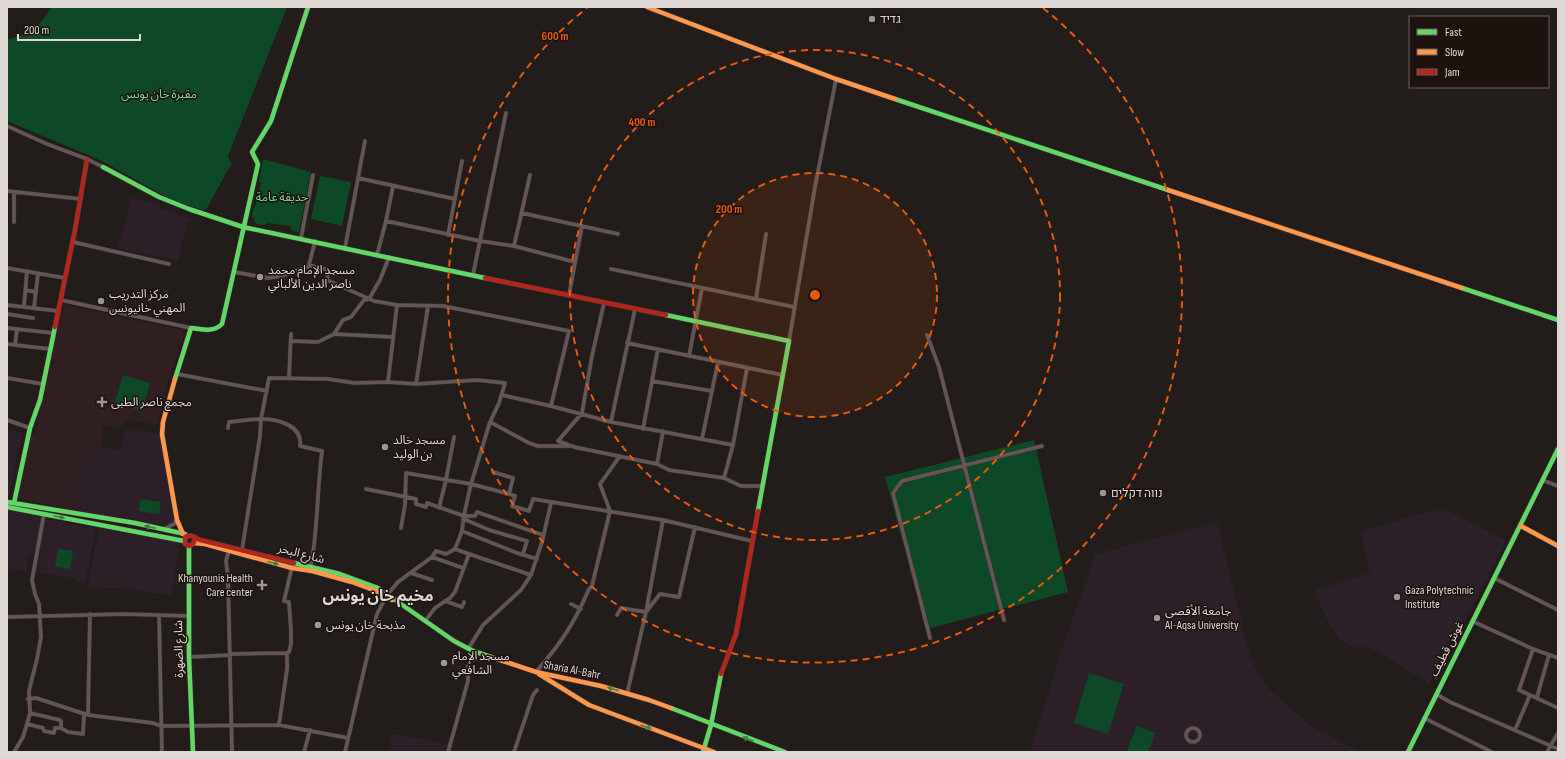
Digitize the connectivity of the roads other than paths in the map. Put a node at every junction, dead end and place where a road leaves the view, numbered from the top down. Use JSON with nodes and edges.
{"nodes":[{"id":1,"x":308,"y":7,"type":"edge"},
{"id":2,"x":647,"y":7,"type":"edge"},
{"id":3,"x":836,"y":79,"type":"junction"},
{"id":4,"x":506,"y":113,"type":"dead end"},
{"id":5,"x":7,"y":126,"type":"edge"},
{"id":6,"x":365,"y":141,"type":"dead end"},
{"id":7,"x":87,"y":159,"type":"junction"},
{"id":8,"x":462,"y":161,"type":"dead end"},
{"id":9,"x":103,"y":167,"type":"joint"},
{"id":10,"x":314,"y":175,"type":"dead end"},
{"id":11,"x":530,"y":176,"type":"dead end"},
{"id":12,"x":358,"y":178,"type":"junction"},
{"id":13,"x":393,"y":186,"type":"junction"},
{"id":14,"x":7,"y":191,"type":"edge"},
{"id":15,"x":14,"y":192,"type":"junction"},
{"id":16,"x":81,"y":199,"type":"junction"},
{"id":17,"x":455,"y":199,"type":"junction"},
{"id":18,"x":522,"y":213,"type":"junction"},
{"id":19,"x":386,"y":221,"type":"junction"},
{"id":20,"x":14,"y":222,"type":"dead end"},
{"id":21,"x":582,"y":226,"type":"junction"},
{"id":22,"x":243,"y":227,"type":"junction"},
{"id":23,"x":618,"y":234,"type":"dead end"},
{"id":24,"x":766,"y":234,"type":"dead end"},
{"id":25,"x":448,"y":235,"type":"junction"},
{"id":26,"x":301,"y":238,"type":"junction"},
{"id":27,"x":315,"y":241,"type":"junction"},
{"id":28,"x":480,"y":241,"type":"junction"},
{"id":29,"x":73,"y":242,"type":"junction"},
{"id":30,"x":514,"y":246,"type":"junction"},
{"id":31,"x":345,"y":248,"type":"junction"},
{"id":32,"x":377,"y":255,"type":"junction"},
{"id":33,"x":389,"y":257,"type":"junction"},
{"id":34,"x":575,"y":262,"type":"junction"},
{"id":35,"x":169,"y":264,"type":"dead end"},
{"id":36,"x":308,"y":265,"type":"junction"},
{"id":37,"x":7,"y":268,"type":"edge"},
{"id":38,"x":611,"y":269,"type":"dead end"},
{"id":39,"x":27,"y":271,"type":"junction"},
{"id":40,"x":234,"y":272,"type":"junction"},
{"id":41,"x":38,"y":273,"type":"junction"},
{"id":42,"x":473,"y":275,"type":"junction"},
{"id":43,"x":65,"y":278,"type":"junction"},
{"id":44,"x":702,"y":288,"type":"junction"},
{"id":45,"x":25,"y":290,"type":"junction"},
{"id":46,"x":36,"y":292,"type":"junction"},
{"id":47,"x":568,"y":295,"type":"junction"},
{"id":48,"x":369,"y":299,"type":"junction"},
{"id":49,"x":756,"y":299,"type":"junction"},
{"id":50,"x":61,"y":300,"type":"junction"},
{"id":51,"x":604,"y":303,"type":"junction"},
{"id":52,"x":7,"y":304,"type":"edge"},
{"id":53,"x":397,"y":305,"type":"junction"},
{"id":54,"x":428,"y":306,"type":"junction"},
{"id":55,"x":24,"y":307,"type":"junction"},
{"id":56,"x":794,"y":307,"type":"junction"},
{"id":57,"x":34,"y":308,"type":"junction"},
{"id":58,"x":635,"y":309,"type":"junction"},
{"id":59,"x":58,"y":311,"type":"junction"},
{"id":60,"x":7,"y":314,"type":"edge"},
{"id":61,"x":33,"y":318,"type":"dead end"},
{"id":62,"x":1558,"y":320,"type":"edge"},
{"id":63,"x":695,"y":322,"type":"junction"},
{"id":64,"x":7,"y":328,"type":"edge"},
{"id":65,"x":191,"y":328,"type":"junction"},
{"id":66,"x":17,"y":329,"type":"junction"},
{"id":67,"x":53,"y":333,"type":"junction"},
{"id":68,"x":291,"y":334,"type":"dead end"},
{"id":69,"x":334,"y":334,"type":"junction"},
{"id":70,"x":928,"y":334,"type":"dead end"},
{"id":71,"x":393,"y":337,"type":"junction"},
{"id":72,"x":291,"y":341,"type":"junction"},
{"id":73,"x":789,"y":341,"type":"junction"},
{"id":74,"x":627,"y":343,"type":"junction"},
{"id":75,"x":7,"y":344,"type":"edge"},
{"id":76,"x":15,"y":345,"type":"junction"},
{"id":77,"x":50,"y":349,"type":"junction"},
{"id":78,"x":658,"y":349,"type":"junction"},
{"id":79,"x":689,"y":356,"type":"junction"},
{"id":80,"x":718,"y":362,"type":"junction"},
{"id":81,"x":747,"y":368,"type":"junction"},
{"id":82,"x":177,"y":374,"type":"junction"},
{"id":83,"x":783,"y":375,"type":"junction"},
{"id":84,"x":7,"y":378,"type":"edge"},
{"id":85,"x":289,"y":378,"type":"junction"},
{"id":86,"x":652,"y":381,"type":"junction"},
{"id":87,"x":388,"y":382,"type":"junction"},
{"id":88,"x":43,"y":384,"type":"junction"},
{"id":89,"x":416,"y":384,"type":"junction"},
{"id":90,"x":266,"y":391,"type":"junction"},
{"id":91,"x":712,"y":392,"type":"junction"},
{"id":92,"x":502,"y":395,"type":"junction"},
{"id":93,"x":551,"y":406,"type":"junction"},
{"id":94,"x":582,"y":413,"type":"junction"},
{"id":95,"x":261,"y":419,"type":"junction"},
{"id":96,"x":7,"y":420,"type":"edge"},
{"id":97,"x":490,"y":422,"type":"junction"},
{"id":98,"x":611,"y":422,"type":"junction"},
{"id":99,"x":30,"y":428,"type":"junction"},
{"id":100,"x":228,"y":428,"type":"dead end"},
{"id":101,"x":643,"y":428,"type":"junction"},
{"id":102,"x":663,"y":431,"type":"junction"},
{"id":103,"x":454,"y":437,"type":"dead end"},
{"id":104,"x":702,"y":439,"type":"junction"},
{"id":105,"x":733,"y":445,"type":"junction"},
{"id":106,"x":572,"y":446,"type":"junction"},
{"id":107,"x":1042,"y":446,"type":"dead end"},
{"id":108,"x":1558,"y":448,"type":"edge"},
{"id":109,"x":620,"y":456,"type":"junction"},
{"id":110,"x":657,"y":464,"type":"junction"},
{"id":111,"x":965,"y":466,"type":"junction"},
{"id":112,"x":493,"y":472,"type":"dead end"},
{"id":113,"x":724,"y":478,"type":"junction"},
{"id":114,"x":446,"y":480,"type":"junction"},
{"id":115,"x":1542,"y":480,"type":"junction"},
{"id":116,"x":471,"y":484,"type":"junction"},
{"id":117,"x":762,"y":486,"type":"junction"},
{"id":118,"x":1558,"y":486,"type":"edge"},
{"id":119,"x":366,"y":489,"type":"dead end"},
{"id":120,"x":509,"y":494,"type":"junction"},
{"id":121,"x":405,"y":498,"type":"junction"},
{"id":122,"x":7,"y":502,"type":"edge"},
{"id":123,"x":551,"y":502,"type":"junction"},
{"id":124,"x":14,"y":503,"type":"junction"},
{"id":125,"x":7,"y":507,"type":"edge"},
{"id":126,"x":439,"y":508,"type":"junction"},
{"id":127,"x":610,"y":511,"type":"junction"},
{"id":128,"x":44,"y":514,"type":"junction"},
{"id":129,"x":464,"y":518,"type":"junction"},
{"id":130,"x":177,"y":520,"type":"junction"},
{"id":131,"x":663,"y":520,"type":"junction"},
{"id":132,"x":1521,"y":526,"type":"junction"},
{"id":133,"x":695,"y":527,"type":"junction"},
{"id":134,"x":401,"y":528,"type":"dead end"},
{"id":135,"x":163,"y":529,"type":"junction"},
{"id":136,"x":462,"y":531,"type":"junction"},
{"id":137,"x":186,"y":534,"type":"junction"},
{"id":138,"x":543,"y":535,"type":"junction"},
{"id":139,"x":194,"y":537,"type":"junction"},
{"id":140,"x":184,"y":541,"type":"junction"},
{"id":141,"x":752,"y":541,"type":"junction"},
{"id":142,"x":194,"y":543,"type":"junction"},
{"id":143,"x":189,"y":546,"type":"junction"},
{"id":144,"x":1558,"y":546,"type":"edge"},
{"id":145,"x":229,"y":549,"type":"junction"},
{"id":146,"x":242,"y":550,"type":"junction"},
{"id":147,"x":455,"y":550,"type":"junction"},
{"id":148,"x":469,"y":554,"type":"junction"},
{"id":149,"x":523,"y":554,"type":"junction"},
{"id":150,"x":432,"y":556,"type":"junction"},
{"id":151,"x":537,"y":559,"type":"junction"},
{"id":152,"x":293,"y":562,"type":"junction"},
{"id":153,"x":310,"y":566,"type":"junction"},
{"id":154,"x":292,"y":568,"type":"junction"},
{"id":155,"x":464,"y":568,"type":"junction"},
{"id":156,"x":412,"y":572,"type":"junction"},
{"id":157,"x":531,"y":575,"type":"junction"},
{"id":158,"x":1494,"y":578,"type":"junction"},
{"id":159,"x":432,"y":580,"type":"dead end"},
{"id":160,"x":386,"y":596,"type":"junction"},
{"id":161,"x":445,"y":601,"type":"junction"},
{"id":162,"x":464,"y":602,"type":"dead end"},
{"id":163,"x":571,"y":604,"type":"dead end"},
{"id":164,"x":581,"y":609,"type":"junction"},
{"id":165,"x":1558,"y":610,"type":"edge"},
{"id":166,"x":646,"y":612,"type":"junction"},
{"id":167,"x":90,"y":614,"type":"junction"},
{"id":168,"x":617,"y":615,"type":"dead end"},
{"id":169,"x":40,"y":616,"type":"junction"},
{"id":170,"x":159,"y":616,"type":"junction"},
{"id":171,"x":188,"y":616,"type":"junction"},
{"id":172,"x":7,"y":617,"type":"edge"},
{"id":173,"x":1004,"y":620,"type":"dead end"},
{"id":174,"x":425,"y":621,"type":"junction"},
{"id":175,"x":1472,"y":622,"type":"junction"},
{"id":176,"x":930,"y":638,"type":"dead end"},
{"id":177,"x":471,"y":650,"type":"junction"},
{"id":178,"x":1533,"y":650,"type":"junction"},
{"id":179,"x":287,"y":653,"type":"junction"},
{"id":180,"x":230,"y":655,"type":"junction"},
{"id":181,"x":1549,"y":655,"type":"junction"},
{"id":182,"x":189,"y":657,"type":"junction"},
{"id":183,"x":1558,"y":658,"type":"edge"},
{"id":184,"x":536,"y":672,"type":"junction"},
{"id":185,"x":537,"y":690,"type":"dead end"},
{"id":186,"x":627,"y":694,"type":"junction"},
{"id":187,"x":1436,"y":694,"type":"junction"},
{"id":188,"x":1530,"y":695,"type":"junction"},
{"id":189,"x":1537,"y":697,"type":"junction"},
{"id":190,"x":28,"y":699,"type":"junction"},
{"id":191,"x":1558,"y":708,"type":"edge"},
{"id":192,"x":30,"y":713,"type":"junction"},
{"id":193,"x":86,"y":714,"type":"junction"},
{"id":194,"x":1424,"y":718,"type":"junction"},
{"id":195,"x":27,"y":724,"type":"junction"},
{"id":196,"x":279,"y":725,"type":"junction"},
{"id":197,"x":710,"y":725,"type":"junction"},
{"id":198,"x":161,"y":726,"type":"junction"},
{"id":199,"x":191,"y":726,"type":"junction"},
{"id":200,"x":231,"y":726,"type":"junction"},
{"id":201,"x":62,"y":728,"type":"junction"},
{"id":202,"x":310,"y":730,"type":"junction"},
{"id":203,"x":1515,"y":730,"type":"junction"},
{"id":204,"x":1558,"y":733,"type":"edge"},
{"id":205,"x":348,"y":738,"type":"junction"},
{"id":206,"x":1551,"y":745,"type":"junction"},
{"id":207,"x":1558,"y":749,"type":"edge"},
{"id":208,"x":703,"y":750,"type":"edge"},
{"id":209,"x":14,"y":752,"type":"edge"},
{"id":210,"x":162,"y":752,"type":"edge"},
{"id":211,"x":193,"y":752,"type":"edge"},
{"id":212,"x":232,"y":752,"type":"edge"},
{"id":213,"x":304,"y":752,"type":"edge"},
{"id":214,"x":345,"y":752,"type":"edge"},
{"id":215,"x":448,"y":752,"type":"edge"},
{"id":216,"x":514,"y":752,"type":"edge"},
{"id":217,"x":714,"y":752,"type":"edge"},
{"id":218,"x":785,"y":752,"type":"edge"},
{"id":219,"x":1408,"y":752,"type":"edge"},
{"id":220,"x":1492,"y":752,"type":"edge"},
{"id":221,"x":1547,"y":752,"type":"edge"}],
"edges":[{"from":1,"to":22,"type":"street"},
{"from":2,"to":3,"type":"street"},
{"from":3,"to":56,"type":"street"},
{"from":3,"to":62,"type":"street"},
{"from":4,"to":28,"type":"street"},
{"from":5,"to":7,"type":"street"},
{"from":6,"to":12,"type":"street"},
{"from":7,"to":9,"type":"street"},
{"from":7,"to":16,"type":"street"},
{"from":8,"to":17,"type":"street"},
{"from":9,"to":22,"type":"street"},
{"from":10,"to":26,"type":"street"},
{"from":11,"to":18,"type":"street"},
{"from":12,"to":13,"type":"street"},
{"from":12,"to":31,"type":"street"},
{"from":13,"to":17,"type":"street"},
{"from":13,"to":19,"type":"street"},
{"from":14,"to":15,"type":"street"},
{"from":15,"to":16,"type":"street"},
{"from":15,"to":20,"type":"street"},
{"from":16,"to":29,"type":"street"},
{"from":17,"to":25,"type":"street"},
{"from":18,"to":21,"type":"street"},
{"from":18,"to":30,"type":"street"},
{"from":19,"to":25,"type":"street"},
{"from":19,"to":32,"type":"street"},
{"from":21,"to":23,"type":"street"},
{"from":21,"to":34,"type":"street"},
{"from":22,"to":26,"type":"street"},
{"from":22,"to":40,"type":"street"},
{"from":24,"to":49,"type":"street"},
{"from":25,"to":28,"type":"street"},
{"from":26,"to":27,"type":"street"},
{"from":27,"to":31,"type":"street"},
{"from":27,"to":36,"type":"street"},
{"from":28,"to":30,"type":"street"},
{"from":28,"to":42,"type":"street"},
{"from":29,"to":35,"type":"street"},
{"from":29,"to":43,"type":"street"},
{"from":30,"to":34,"type":"street"},
{"from":31,"to":32,"type":"street"},
{"from":32,"to":33,"type":"street"},
{"from":33,"to":42,"type":"street"},
{"from":33,"to":48,"type":"street"},
{"from":34,"to":47,"type":"street"},
{"from":36,"to":40,"type":"street"},
{"from":36,"to":48,"type":"street"},
{"from":37,"to":39,"type":"street"},
{"from":38,"to":44,"type":"street"},
{"from":39,"to":41,"type":"street"},
{"from":39,"to":45,"type":"street"},
{"from":40,"to":65,"type":"street"},
{"from":41,"to":43,"type":"street"},
{"from":41,"to":46,"type":"street"},
{"from":42,"to":47,"type":"street"},
{"from":43,"to":50,"type":"street"},
{"from":44,"to":49,"type":"street"},
{"from":44,"to":63,"type":"street"},
{"from":45,"to":46,"type":"street"},
{"from":45,"to":55,"type":"street"},
{"from":46,"to":57,"type":"street"},
{"from":47,"to":51,"type":"street"},
{"from":48,"to":53,"type":"street"},
{"from":48,"to":69,"type":"street"},
{"from":49,"to":56,"type":"street"},
{"from":50,"to":59,"type":"street"},
{"from":50,"to":65,"type":"street"},
{"from":51,"to":58,"type":"street"},
{"from":51,"to":94,"type":"street"},
{"from":52,"to":55,"type":"street"},
{"from":53,"to":54,"type":"street"},
{"from":53,"to":71,"type":"street"},
{"from":54,"to":89,"type":"street"},
{"from":54,"to":93,"type":"street"},
{"from":55,"to":57,"type":"street"},
{"from":56,"to":73,"type":"street"},
{"from":57,"to":59,"type":"street"},
{"from":58,"to":63,"type":"street"},
{"from":58,"to":74,"type":"street"},
{"from":59,"to":67,"type":"street"},
{"from":60,"to":61,"type":"street"},
{"from":63,"to":73,"type":"street"},
{"from":63,"to":79,"type":"street"},
{"from":64,"to":66,"type":"street"},
{"from":65,"to":82,"type":"street"},
{"from":66,"to":67,"type":"street"},
{"from":66,"to":76,"type":"street"},
{"from":67,"to":77,"type":"street"},
{"from":68,"to":72,"type":"street"},
{"from":69,"to":71,"type":"street"},
{"from":69,"to":72,"type":"street"},
{"from":70,"to":111,"type":"street"},
{"from":71,"to":87,"type":"street"},
{"from":72,"to":85,"type":"street"},
{"from":73,"to":83,"type":"street"},
{"from":74,"to":78,"type":"street"},
{"from":74,"to":98,"type":"street"},
{"from":75,"to":76,"type":"street"},
{"from":76,"to":77,"type":"street"},
{"from":77,"to":88,"type":"street"},
{"from":78,"to":79,"type":"street"},
{"from":78,"to":86,"type":"street"},
{"from":79,"to":80,"type":"street"},
{"from":80,"to":81,"type":"street"},
{"from":80,"to":91,"type":"street"},
{"from":81,"to":83,"type":"street"},
{"from":81,"to":105,"type":"street"},
{"from":82,"to":90,"type":"street"},
{"from":82,"to":130,"type":"street"},
{"from":83,"to":117,"type":"street"},
{"from":84,"to":88,"type":"street"},
{"from":85,"to":87,"type":"street"},
{"from":85,"to":90,"type":"street"},
{"from":86,"to":91,"type":"street"},
{"from":86,"to":101,"type":"street"},
{"from":87,"to":89,"type":"street"},
{"from":88,"to":99,"type":"street"},
{"from":89,"to":92,"type":"street"},
{"from":90,"to":95,"type":"street"},
{"from":91,"to":104,"type":"street"},
{"from":92,"to":93,"type":"street"},
{"from":92,"to":97,"type":"street"},
{"from":93,"to":94,"type":"street"},
{"from":94,"to":98,"type":"street"},
{"from":94,"to":106,"type":"street"},
{"from":95,"to":100,"type":"street"},
{"from":95,"to":146,"type":"street"},
{"from":95,"to":153,"type":"street"},
{"from":96,"to":99,"type":"street"},
{"from":97,"to":106,"type":"street"},
{"from":97,"to":116,"type":"street"},
{"from":98,"to":101,"type":"street"},
{"from":99,"to":124,"type":"street"},
{"from":101,"to":102,"type":"street"},
{"from":102,"to":104,"type":"street"},
{"from":102,"to":110,"type":"street"},
{"from":103,"to":114,"type":"street"},
{"from":104,"to":105,"type":"street"},
{"from":105,"to":113,"type":"street"},
{"from":106,"to":109,"type":"street"},
{"from":107,"to":111,"type":"street"},
{"from":108,"to":115,"type":"street","name":"غوش قطيف"},
{"from":109,"to":110,"type":"street"},
{"from":109,"to":127,"type":"street"},
{"from":110,"to":113,"type":"street"},
{"from":111,"to":173,"type":"street"},
{"from":111,"to":176,"type":"street"},
{"from":112,"to":120,"type":"street"},
{"from":113,"to":117,"type":"street"},
{"from":114,"to":116,"type":"street"},
{"from":114,"to":121,"type":"street"},
{"from":114,"to":126,"type":"street"},
{"from":115,"to":118,"type":"street"},
{"from":115,"to":132,"type":"street","name":"غوش قطيف"},
{"from":116,"to":120,"type":"street"},
{"from":116,"to":129,"type":"street"},
{"from":117,"to":141,"type":"street"},
{"from":119,"to":121,"type":"street"},
{"from":120,"to":123,"type":"street"},
{"from":121,"to":126,"type":"street"},
{"from":121,"to":134,"type":"street"},
{"from":122,"to":124,"type":"street"},
{"from":123,"to":127,"type":"street"},
{"from":123,"to":138,"type":"street"},
{"from":135,"to":124,"type":"street","one_way":true},
{"from":125,"to":128,"type":"street"},
{"from":126,"to":129,"type":"street"},
{"from":127,"to":131,"type":"street"},
{"from":127,"to":164,"type":"street"},
{"from":128,"to":140,"type":"street","one_way":true},
{"from":128,"to":169,"type":"street"},
{"from":129,"to":136,"type":"street"},
{"from":129,"to":138,"type":"street"},
{"from":129,"to":149,"type":"street"},
{"from":130,"to":135,"type":"street"},
{"from":130,"to":137,"type":"street"},
{"from":131,"to":133,"type":"street"},
{"from":131,"to":166,"type":"street"},
{"from":132,"to":144,"type":"street"},
{"from":132,"to":158,"type":"street","name":"غوش قطيف"},
{"from":133,"to":141,"type":"street"},
{"from":133,"to":166,"type":"street"},
{"from":135,"to":137,"type":"street"},
{"from":136,"to":147,"type":"street"},
{"from":136,"to":149,"type":"street"},
{"from":137,"to":139,"type":"street"},
{"from":137,"to":140,"type":"street"},
{"from":138,"to":151,"type":"street"},
{"from":139,"to":142,"type":"street"},
{"from":139,"to":145,"type":"street","name":"شارع البحر"},
{"from":140,"to":143,"type":"street"},
{"from":141,"to":197,"type":"street"},
{"from":142,"to":143,"type":"street"},
{"from":142,"to":145,"type":"street","name":"شارع البحر"},
{"from":143,"to":171,"type":"street","name":"شارع الضهرة"},
{"from":145,"to":146,"type":"street","name":"شارع البحر"},
{"from":145,"to":154,"type":"street","name":"شارع البحر","one_way":true},
{"from":145,"to":180,"type":"street"},
{"from":146,"to":152,"type":"street","name":"شارع البحر"},
{"from":147,"to":148,"type":"street"},
{"from":147,"to":150,"type":"street"},
{"from":148,"to":155,"type":"street"},
{"from":148,"to":157,"type":"street"},
{"from":149,"to":151,"type":"street"},
{"from":150,"to":155,"type":"street"},
{"from":150,"to":156,"type":"street"},
{"from":151,"to":157,"type":"street"},
{"from":152,"to":153,"type":"street","name":"شارع البحر"},
{"from":152,"to":154,"type":"street"},
{"from":153,"to":160,"type":"street","name":"شارع البحر"},
{"from":154,"to":160,"type":"street","name":"شارع البحر"},
{"from":154,"to":179,"type":"street"},
{"from":155,"to":161,"type":"street"},
{"from":156,"to":159,"type":"street"},
{"from":156,"to":160,"type":"street"},
{"from":157,"to":177,"type":"street"},
{"from":158,"to":165,"type":"street"},
{"from":158,"to":175,"type":"street","name":"غوش قطيف"},
{"from":160,"to":174,"type":"street","name":"شارع البحر"},
{"from":160,"to":205,"type":"street"},
{"from":161,"to":162,"type":"street"},
{"from":161,"to":174,"type":"street"},
{"from":163,"to":164,"type":"street"},
{"from":164,"to":184,"type":"street"},
{"from":166,"to":168,"type":"street"},
{"from":166,"to":186,"type":"street"},
{"from":167,"to":169,"type":"street"},
{"from":167,"to":170,"type":"street"},
{"from":167,"to":193,"type":"street"},
{"from":169,"to":172,"type":"street"},
{"from":169,"to":190,"type":"street"},
{"from":170,"to":171,"type":"street"},
{"from":170,"to":198,"type":"street"},
{"from":171,"to":182,"type":"street","name":"شارع الضهرة"},
{"from":174,"to":177,"type":"street","name":"شارع البحر"},
{"from":175,"to":178,"type":"street"},
{"from":175,"to":187,"type":"street","name":"غوش قطيف"},
{"from":177,"to":184,"type":"street","name":"شارع البحر"},
{"from":177,"to":215,"type":"street"},
{"from":178,"to":181,"type":"street"},
{"from":178,"to":188,"type":"street"},
{"from":179,"to":180,"type":"street"},
{"from":179,"to":196,"type":"street"},
{"from":180,"to":182,"type":"street"},
{"from":180,"to":200,"type":"street"},
{"from":181,"to":183,"type":"street"},
{"from":181,"to":189,"type":"street"},
{"from":182,"to":199,"type":"street","name":"شارع الضهرة"},
{"from":186,"to":184,"type":"street","name":"Sharia Al-Bahr","one_way":true},
{"from":184,"to":208,"type":"street","name":"Sharia Al-Bahr","one_way":true},
{"from":185,"to":216,"type":"street"},
{"from":186,"to":197,"type":"street","name":"Sharia Al-Bahr"},
{"from":187,"to":194,"type":"street","name":"غوش قطيف"},
{"from":187,"to":203,"type":"street"},
{"from":188,"to":189,"type":"street"},
{"from":188,"to":203,"type":"street"},
{"from":189,"to":191,"type":"street"},
{"from":190,"to":192,"type":"street"},
{"from":190,"to":193,"type":"street"},
{"from":192,"to":195,"type":"street"},
{"from":192,"to":201,"type":"street"},
{"from":193,"to":198,"type":"street"},
{"from":193,"to":201,"type":"street"},
{"from":194,"to":219,"type":"street","name":"غوش قطيف"},
{"from":194,"to":220,"type":"street"},
{"from":195,"to":201,"type":"street"},
{"from":195,"to":209,"type":"street"},
{"from":196,"to":200,"type":"street"},
{"from":196,"to":202,"type":"street"},
{"from":197,"to":208,"type":"street"},
{"from":218,"to":197,"type":"street","name":"Sharia Al-Bahr","one_way":true},
{"from":198,"to":199,"type":"street"},
{"from":198,"to":210,"type":"street"},
{"from":199,"to":200,"type":"street"},
{"from":199,"to":211,"type":"street","name":"شارع الضهرة"},
{"from":200,"to":212,"type":"street"},
{"from":202,"to":205,"type":"street"},
{"from":202,"to":213,"type":"street"},
{"from":203,"to":206,"type":"street"},
{"from":204,"to":206,"type":"street"},
{"from":205,"to":214,"type":"street"},
{"from":206,"to":207,"type":"street"},
{"from":206,"to":221,"type":"street"},
{"from":208,"to":217,"type":"street","name":"Sharia Al-Bahr"}]}
